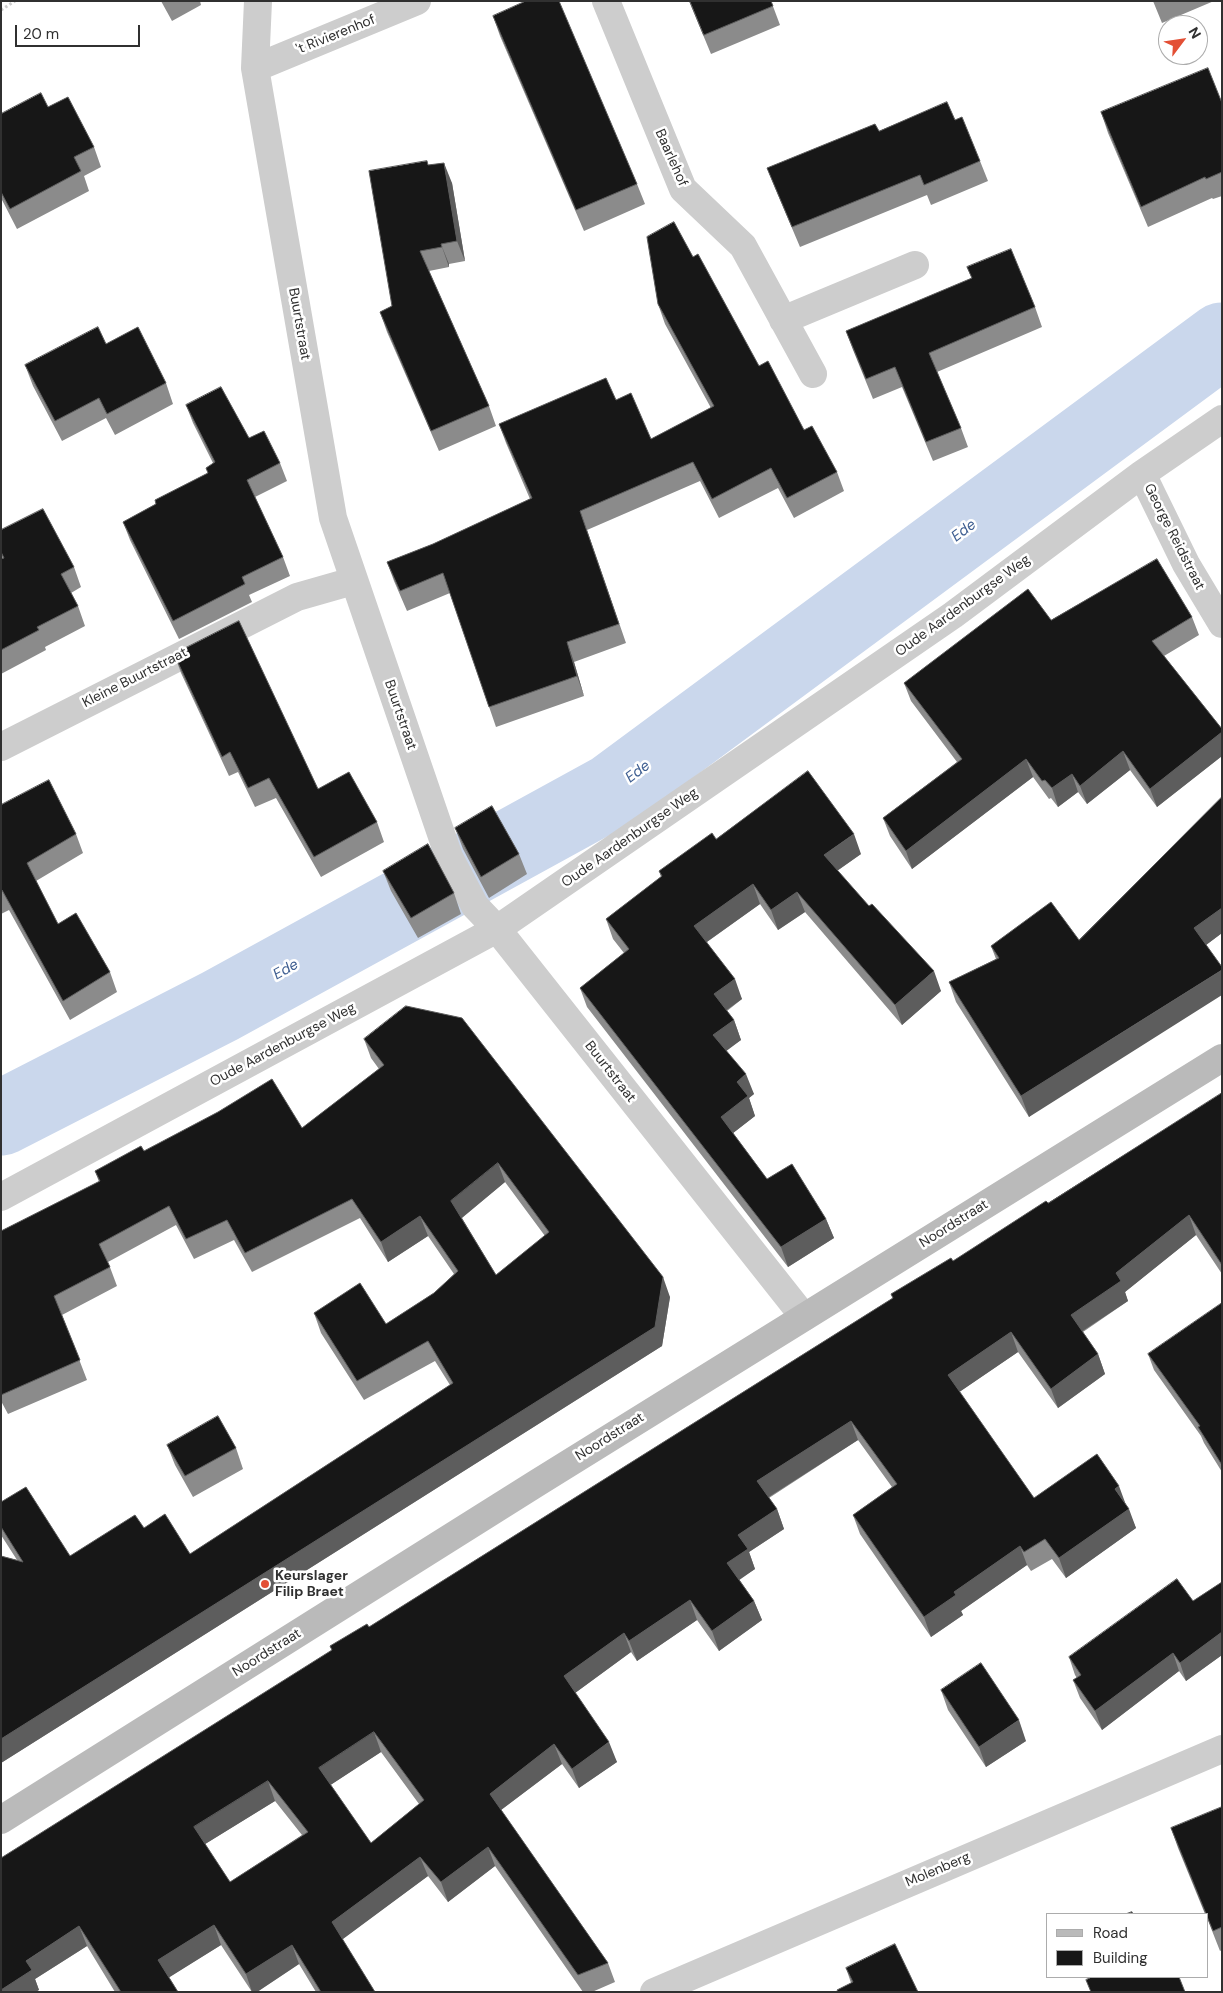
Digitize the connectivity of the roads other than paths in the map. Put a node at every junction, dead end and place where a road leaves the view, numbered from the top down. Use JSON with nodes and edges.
{"nodes":[{"id":1,"x":258,"y":1,"type":"edge"},
{"id":2,"x":417,"y":1,"type":"edge"},
{"id":3,"x":606,"y":1,"type":"edge"},
{"id":4,"x":255,"y":68,"type":"junction"},
{"id":5,"x":915,"y":265,"type":"dead end"},
{"id":6,"x":783,"y":320,"type":"junction"},
{"id":7,"x":814,"y":374,"type":"dead end"},
{"id":8,"x":1222,"y":419,"type":"edge"},
{"id":9,"x":1142,"y":474,"type":"junction"},
{"id":10,"x":353,"y":581,"type":"junction"},
{"id":11,"x":1222,"y":624,"type":"edge"},
{"id":12,"x":1,"y":747,"type":"edge"},
{"id":13,"x":497,"y":929,"type":"junction"},
{"id":14,"x":1222,"y":1058,"type":"edge"},
{"id":15,"x":1,"y":1197,"type":"edge"},
{"id":16,"x":804,"y":1317,"type":"junction"},
{"id":17,"x":1222,"y":1749,"type":"edge"},
{"id":18,"x":1,"y":1820,"type":"edge"},
{"id":19,"x":654,"y":1992,"type":"edge"}],
"edges":[{"from":1,"to":4,"type":"street","name":"Buurtstraat"},
{"from":2,"to":4,"type":"street","name":"'t Rivierenhof"},
{"from":3,"to":6,"type":"street","name":"Baarlehof"},
{"from":4,"to":10,"type":"street","name":"Buurtstraat"},
{"from":5,"to":6,"type":"street"},
{"from":6,"to":7,"type":"street","name":"Baarlehof"},
{"from":8,"to":9,"type":"street","name":"Oude Aardenburgse Weg"},
{"from":9,"to":11,"type":"street","name":"George Reidstraat"},
{"from":9,"to":13,"type":"street","name":"Oude Aardenburgse Weg"},
{"from":10,"to":12,"type":"street","name":"Kleine Buurtstraat"},
{"from":10,"to":13,"type":"street","name":"Buurtstraat"},
{"from":13,"to":15,"type":"street","name":"Oude Aardenburgse Weg"},
{"from":13,"to":16,"type":"street","name":"Buurtstraat"},
{"from":14,"to":16,"type":"street","name":"Noordstraat"},
{"from":16,"to":18,"type":"street","name":"Noordstraat"},
{"from":17,"to":19,"type":"street","name":"Molenberg"}]}
